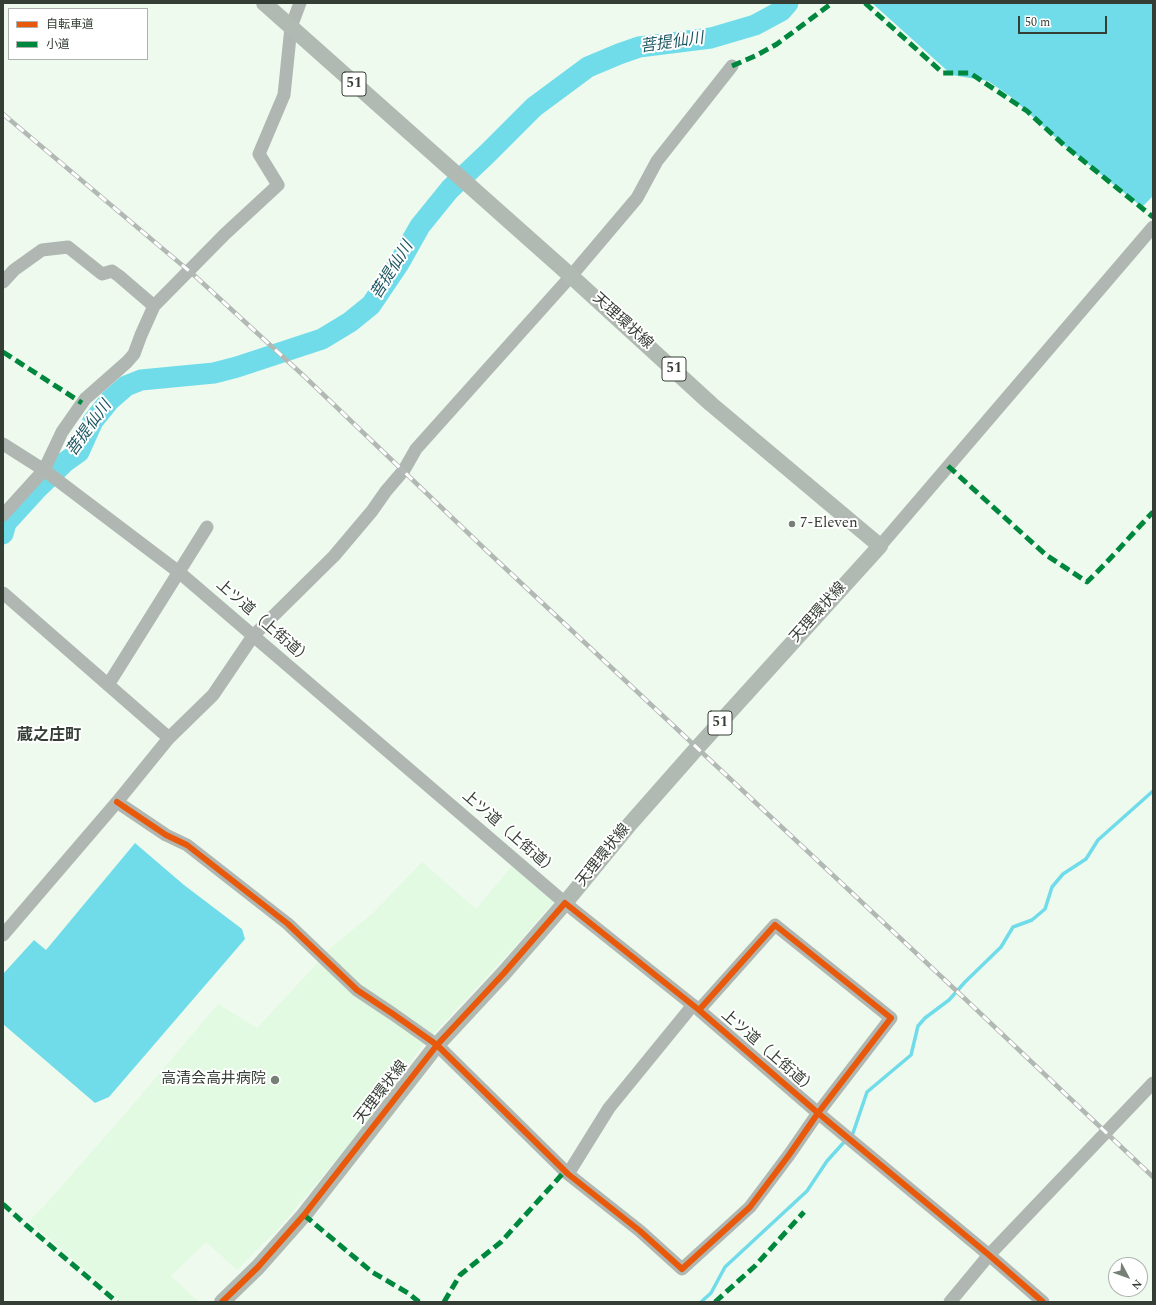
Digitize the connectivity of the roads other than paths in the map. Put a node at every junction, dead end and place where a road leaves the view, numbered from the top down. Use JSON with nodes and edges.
{"nodes":[{"id":1,"x":264,"y":3,"type":"edge"},
{"id":2,"x":300,"y":3,"type":"edge"},
{"id":3,"x":291,"y":27,"type":"junction"},
{"id":4,"x":732,"y":66,"type":"dead end"},
{"id":5,"x":1153,"y":227,"type":"edge"},
{"id":6,"x":571,"y":276,"type":"junction"},
{"id":7,"x":3,"y":282,"type":"edge"},
{"id":8,"x":154,"y":306,"type":"junction"},
{"id":9,"x":3,"y":444,"type":"edge"},
{"id":10,"x":44,"y":470,"type":"junction"},
{"id":11,"x":3,"y":515,"type":"edge"},
{"id":12,"x":207,"y":528,"type":"dead end"},
{"id":13,"x":880,"y":546,"type":"junction"},
{"id":14,"x":180,"y":573,"type":"junction"},
{"id":15,"x":3,"y":593,"type":"edge"},
{"id":16,"x":253,"y":636,"type":"junction"},
{"id":17,"x":108,"y":685,"type":"junction"},
{"id":18,"x":169,"y":738,"type":"junction"},
{"id":19,"x":117,"y":802,"type":"junction"},
{"id":20,"x":565,"y":903,"type":"junction"},
{"id":21,"x":3,"y":935,"type":"edge"},
{"id":22,"x":696,"y":1008,"type":"junction"},
{"id":23,"x":437,"y":1045,"type":"junction"},
{"id":24,"x":1153,"y":1083,"type":"edge"},
{"id":25,"x":818,"y":1113,"type":"junction"},
{"id":26,"x":568,"y":1174,"type":"junction"},
{"id":27,"x":989,"y":1255,"type":"junction"},
{"id":28,"x":222,"y":1302,"type":"edge"},
{"id":29,"x":950,"y":1302,"type":"edge"},
{"id":30,"x":1043,"y":1302,"type":"edge"}],
"edges":[{"from":1,"to":3,"type":"main road","name":"天理環状線","number":"51"},
{"from":2,"to":3,"type":"street"},
{"from":3,"to":6,"type":"main road","name":"天理環状線","number":"51"},
{"from":3,"to":8,"type":"street"},
{"from":4,"to":6,"type":"street"},
{"from":5,"to":13,"type":"street"},
{"from":6,"to":13,"type":"main road","name":"天理環状線","number":"51"},
{"from":6,"to":16,"type":"street"},
{"from":7,"to":8,"type":"street"},
{"from":8,"to":10,"type":"street"},
{"from":9,"to":10,"type":"street","name":"上ツ道（上街道）"},
{"from":10,"to":11,"type":"street"},
{"from":10,"to":14,"type":"street","name":"上ツ道（上街道）"},
{"from":12,"to":14,"type":"street"},
{"from":13,"to":20,"type":"main road","name":"天理環状線","number":"51"},
{"from":14,"to":16,"type":"street","name":"上ツ道（上街道）"},
{"from":14,"to":17,"type":"street"},
{"from":15,"to":17,"type":"street"},
{"from":16,"to":18,"type":"street"},
{"from":16,"to":20,"type":"street","name":"上ツ道（上街道）"},
{"from":17,"to":18,"type":"street"},
{"from":18,"to":19,"type":"street"},
{"from":19,"to":21,"type":"street"},
{"from":19,"to":23,"type":"street"},
{"from":20,"to":22,"type":"street","name":"上ツ道（上街道）"},
{"from":20,"to":23,"type":"main road","name":"天理環状線","number":"51"},
{"from":22,"to":25,"type":"street","name":"上ツ道（上街道）"},
{"from":22,"to":25,"type":"street"},
{"from":22,"to":26,"type":"street"},
{"from":23,"to":26,"type":"street"},
{"from":23,"to":28,"type":"main road","name":"天理環状線","number":"51"},
{"from":24,"to":27,"type":"street"},
{"from":25,"to":26,"type":"street"},
{"from":25,"to":27,"type":"street","name":"上ツ道（上街道）"},
{"from":27,"to":29,"type":"street"},
{"from":27,"to":30,"type":"street","name":"上ツ道（上街道）"}]}
